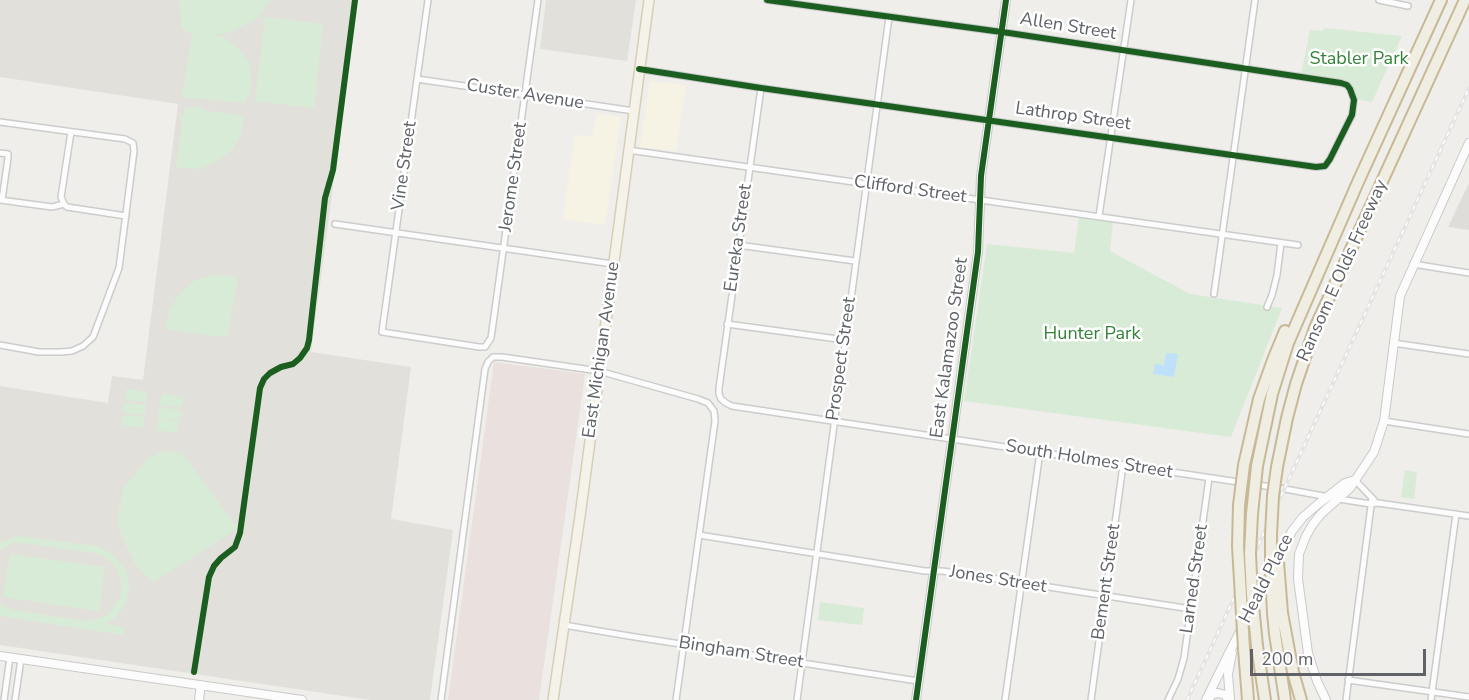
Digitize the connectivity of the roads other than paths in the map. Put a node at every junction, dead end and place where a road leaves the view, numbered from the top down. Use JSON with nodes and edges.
{"nodes":[{"id":1,"x":428,"y":0,"type":"edge"},
{"id":2,"x":538,"y":0,"type":"edge"},
{"id":3,"x":649,"y":0,"type":"edge"},
{"id":4,"x":767,"y":0,"type":"edge"},
{"id":5,"x":1006,"y":0,"type":"edge"},
{"id":6,"x":1131,"y":0,"type":"edge"},
{"id":7,"x":1255,"y":0,"type":"edge"},
{"id":8,"x":1379,"y":0,"type":"edge"},
{"id":9,"x":1441,"y":0,"type":"edge"},
{"id":10,"x":1465,"y":0,"type":"edge"},
{"id":11,"x":1408,"y":6,"type":"dead end"},
{"id":12,"x":889,"y":17,"type":"junction"},
{"id":13,"x":1001,"y":33,"type":"junction"},
{"id":14,"x":1123,"y":51,"type":"junction"},
{"id":15,"x":639,"y":69,"type":"junction"},
{"id":16,"x":1245,"y":69,"type":"junction"},
{"id":17,"x":417,"y":79,"type":"junction"},
{"id":18,"x":761,"y":88,"type":"junction"},
{"id":19,"x":525,"y":94,"type":"junction"},
{"id":20,"x":1354,"y":100,"type":"joint"},
{"id":21,"x":877,"y":104,"type":"junction"},
{"id":22,"x":634,"y":111,"type":"junction"},
{"id":23,"x":988,"y":120,"type":"junction"},
{"id":24,"x":0,"y":122,"type":"edge"},
{"id":25,"x":71,"y":132,"type":"junction"},
{"id":26,"x":1110,"y":138,"type":"junction"},
{"id":27,"x":1469,"y":142,"type":"edge"},
{"id":28,"x":628,"y":150,"type":"junction"},
{"id":29,"x":0,"y":153,"type":"edge"},
{"id":30,"x":1233,"y":155,"type":"junction"},
{"id":31,"x":749,"y":167,"type":"junction"},
{"id":32,"x":1358,"y":182,"type":"junction"},
{"id":33,"x":866,"y":183,"type":"junction"},
{"id":34,"x":1,"y":200,"type":"edge"},
{"id":35,"x":980,"y":200,"type":"junction"},
{"id":36,"x":64,"y":204,"type":"junction"},
{"id":37,"x":126,"y":216,"type":"junction"},
{"id":38,"x":1099,"y":216,"type":"junction"},
{"id":39,"x":335,"y":224,"type":"dead end"},
{"id":40,"x":396,"y":233,"type":"junction"},
{"id":41,"x":1222,"y":234,"type":"junction"},
{"id":42,"x":1281,"y":243,"type":"junction"},
{"id":43,"x":738,"y":245,"type":"junction"},
{"id":44,"x":1298,"y":245,"type":"dead end"},
{"id":45,"x":503,"y":249,"type":"junction"},
{"id":46,"x":855,"y":261,"type":"junction"},
{"id":47,"x":613,"y":264,"type":"junction"},
{"id":48,"x":1413,"y":264,"type":"junction"},
{"id":49,"x":1469,"y":273,"type":"edge"},
{"id":50,"x":1214,"y":294,"type":"dead end"},
{"id":51,"x":1267,"y":307,"type":"dead end"},
{"id":52,"x":727,"y":324,"type":"junction"},
{"id":53,"x":845,"y":340,"type":"junction"},
{"id":54,"x":1393,"y":343,"type":"junction"},
{"id":55,"x":0,"y":345,"type":"edge"},
{"id":56,"x":481,"y":347,"type":"joint"},
{"id":57,"x":1469,"y":354,"type":"edge"},
{"id":58,"x":599,"y":371,"type":"junction"},
{"id":59,"x":719,"y":388,"type":"joint"},
{"id":60,"x":833,"y":421,"type":"junction"},
{"id":61,"x":1384,"y":422,"type":"junction"},
{"id":62,"x":1469,"y":434,"type":"edge"},
{"id":63,"x":952,"y":438,"type":"junction"},
{"id":64,"x":1040,"y":452,"type":"junction"},
{"id":65,"x":1123,"y":465,"type":"junction"},
{"id":66,"x":1209,"y":478,"type":"junction"},
{"id":67,"x":1355,"y":480,"type":"junction"},
{"id":68,"x":1328,"y":497,"type":"junction"},
{"id":69,"x":1338,"y":499,"type":"junction"},
{"id":70,"x":1374,"y":502,"type":"junction"},
{"id":71,"x":1456,"y":514,"type":"junction"},
{"id":72,"x":1469,"y":516,"type":"edge"},
{"id":73,"x":699,"y":535,"type":"junction"},
{"id":74,"x":816,"y":554,"type":"junction"},
{"id":75,"x":934,"y":571,"type":"junction"},
{"id":76,"x":1021,"y":583,"type":"junction"},
{"id":77,"x":1105,"y":596,"type":"junction"},
{"id":78,"x":1191,"y":609,"type":"junction"},
{"id":79,"x":1278,"y":613,"type":"junction"},
{"id":80,"x":564,"y":625,"type":"junction"},
{"id":81,"x":1237,"y":637,"type":"junction"},
{"id":82,"x":684,"y":644,"type":"junction"},
{"id":83,"x":0,"y":656,"type":"edge"},
{"id":84,"x":10,"y":657,"type":"junction"},
{"id":85,"x":21,"y":659,"type":"junction"},
{"id":86,"x":802,"y":663,"type":"junction"},
{"id":87,"x":1348,"y":680,"type":"junction"},
{"id":88,"x":918,"y":681,"type":"junction"},
{"id":89,"x":201,"y":686,"type":"junction"},
{"id":90,"x":1432,"y":691,"type":"junction"},
{"id":91,"x":1469,"y":697,"type":"edge"},
{"id":92,"x":4,"y":700,"type":"edge"},
{"id":93,"x":15,"y":700,"type":"edge"},
{"id":94,"x":199,"y":700,"type":"edge"},
{"id":95,"x":302,"y":700,"type":"edge"},
{"id":96,"x":441,"y":700,"type":"edge"},
{"id":97,"x":554,"y":700,"type":"edge"},
{"id":98,"x":676,"y":700,"type":"edge"},
{"id":99,"x":796,"y":700,"type":"edge"},
{"id":100,"x":915,"y":700,"type":"edge"},
{"id":101,"x":1005,"y":700,"type":"edge"},
{"id":102,"x":1091,"y":700,"type":"edge"},
{"id":103,"x":1168,"y":700,"type":"edge"},
{"id":104,"x":1207,"y":700,"type":"edge"},
{"id":105,"x":1229,"y":700,"type":"edge"},
{"id":106,"x":1248,"y":700,"type":"edge"},
{"id":107,"x":1265,"y":700,"type":"edge"},
{"id":108,"x":1285,"y":700,"type":"edge"},
{"id":109,"x":1300,"y":700,"type":"edge"},
{"id":110,"x":1326,"y":700,"type":"edge"},
{"id":111,"x":1346,"y":700,"type":"edge"},
{"id":112,"x":1431,"y":700,"type":"edge"}],
"edges":[{"from":1,"to":17,"type":"street","name":"Vine Street"},
{"from":2,"to":19,"type":"street","name":"Jerome Street"},
{"from":3,"to":15,"type":"main road","name":"East Michigan Avenue"},
{"from":4,"to":12,"type":"street","name":"Allen Street"},
{"from":5,"to":13,"type":"street","name":"East Kalamazoo Street"},
{"from":6,"to":14,"type":"street"},
{"from":7,"to":16,"type":"street"},
{"from":8,"to":11,"type":"street"},
{"from":9,"to":32,"type":"highway","name":"Ransom E Olds Freeway"},
{"from":10,"to":79,"type":"highway","name":"Ransom E Olds Freeway","bridge":true},
{"from":12,"to":13,"type":"street","name":"Allen Street"},
{"from":12,"to":21,"type":"street","name":"Prospect Street"},
{"from":13,"to":14,"type":"street","name":"Allen Street"},
{"from":13,"to":23,"type":"street","name":"East Kalamazoo Street"},
{"from":14,"to":16,"type":"street","name":"Allen Street"},
{"from":14,"to":26,"type":"street"},
{"from":15,"to":18,"type":"street","name":"Lathrop Street"},
{"from":15,"to":22,"type":"main road","name":"East Michigan Avenue"},
{"from":16,"to":20,"type":"street","name":"Allen Street"},
{"from":16,"to":30,"type":"street"},
{"from":17,"to":19,"type":"street","name":"Custer Avenue"},
{"from":17,"to":40,"type":"street","name":"Vine Street"},
{"from":18,"to":21,"type":"street","name":"Lathrop Street"},
{"from":18,"to":31,"type":"street","name":"Eureka Street"},
{"from":19,"to":22,"type":"street","name":"Custer Avenue"},
{"from":19,"to":45,"type":"street","name":"Jerome Street"},
{"from":20,"to":30,"type":"street","name":"Lathrop Street"},
{"from":21,"to":23,"type":"street","name":"Lathrop Street"},
{"from":21,"to":33,"type":"street","name":"Prospect Street"},
{"from":22,"to":28,"type":"main road","name":"East Michigan Avenue"},
{"from":23,"to":26,"type":"street","name":"Lathrop Street"},
{"from":23,"to":35,"type":"street","name":"East Kalamazoo Street"},
{"from":24,"to":25,"type":"street"},
{"from":25,"to":36,"type":"street"},
{"from":25,"to":37,"type":"street"},
{"from":26,"to":30,"type":"street","name":"Lathrop Street"},
{"from":26,"to":38,"type":"street"},
{"from":27,"to":48,"type":"street"},
{"from":28,"to":31,"type":"street","name":"Clifford Street"},
{"from":28,"to":47,"type":"main road","name":"East Michigan Avenue"},
{"from":29,"to":34,"type":"street"},
{"from":30,"to":41,"type":"street"},
{"from":31,"to":33,"type":"street","name":"Clifford Street"},
{"from":31,"to":43,"type":"street","name":"Eureka Street"},
{"from":32,"to":106,"type":"highway","bridge":true},
{"from":32,"to":107,"type":"highway","name":"Ransom E Olds Freeway","bridge":true},
{"from":33,"to":35,"type":"street","name":"Clifford Street"},
{"from":33,"to":46,"type":"street","name":"Prospect Street"},
{"from":34,"to":36,"type":"street"},
{"from":35,"to":38,"type":"street","name":"Clifford Street"},
{"from":35,"to":63,"type":"street","name":"East Kalamazoo Street"},
{"from":36,"to":37,"type":"street"},
{"from":37,"to":55,"type":"street"},
{"from":38,"to":41,"type":"street","name":"Clifford Street"},
{"from":39,"to":40,"type":"street"},
{"from":40,"to":45,"type":"street"},
{"from":40,"to":56,"type":"street","name":"Vine Street"},
{"from":41,"to":42,"type":"street","name":"Clifford Street"},
{"from":41,"to":50,"type":"street"},
{"from":42,"to":44,"type":"street","name":"Clifford Street"},
{"from":42,"to":51,"type":"street"},
{"from":43,"to":46,"type":"street"},
{"from":43,"to":52,"type":"street","name":"Eureka Street"},
{"from":45,"to":47,"type":"street"},
{"from":45,"to":56,"type":"street","name":"Jerome Street"},
{"from":46,"to":53,"type":"street","name":"Prospect Street"},
{"from":47,"to":58,"type":"main road","name":"East Michigan Avenue"},
{"from":48,"to":49,"type":"street"},
{"from":48,"to":54,"type":"street"},
{"from":52,"to":53,"type":"street"},
{"from":52,"to":59,"type":"street","name":"Eureka Street"},
{"from":53,"to":60,"type":"street","name":"Prospect Street"},
{"from":54,"to":57,"type":"street"},
{"from":54,"to":61,"type":"street"},
{"from":58,"to":73,"type":"street"},
{"from":58,"to":80,"type":"main road","name":"East Michigan Avenue"},
{"from":58,"to":96,"type":"street"},
{"from":59,"to":60,"type":"street","name":"South Holmes Street"},
{"from":60,"to":63,"type":"street","name":"South Holmes Street"},
{"from":60,"to":74,"type":"street","name":"Prospect Street"},
{"from":61,"to":62,"type":"street"},
{"from":61,"to":67,"type":"street"},
{"from":63,"to":64,"type":"street","name":"South Holmes Street"},
{"from":63,"to":75,"type":"street","name":"East Kalamazoo Street"},
{"from":64,"to":65,"type":"street","name":"South Holmes Street"},
{"from":64,"to":76,"type":"street"},
{"from":65,"to":66,"type":"street","name":"South Holmes Street"},
{"from":65,"to":77,"type":"street","name":"Bement Street"},
{"from":66,"to":68,"type":"street","name":"South Holmes Street"},
{"from":66,"to":78,"type":"street","name":"Larned Street"},
{"from":67,"to":68,"type":"street","name":"Heald Place"},
{"from":67,"to":69,"type":"street"},
{"from":67,"to":70,"type":"street"},
{"from":68,"to":69,"type":"street","name":"South Holmes Street"},
{"from":68,"to":81,"type":"street","name":"Heald Place"},
{"from":69,"to":70,"type":"street","name":"South Holmes Street"},
{"from":69,"to":110,"type":"street"},
{"from":70,"to":71,"type":"street","name":"South Holmes Street"},
{"from":70,"to":87,"type":"street"},
{"from":71,"to":72,"type":"street","name":"South Holmes Street"},
{"from":71,"to":90,"type":"street"},
{"from":73,"to":74,"type":"street","name":"Jones Street"},
{"from":73,"to":82,"type":"street"},
{"from":74,"to":75,"type":"street","name":"Jones Street"},
{"from":74,"to":86,"type":"street","name":"Prospect Street"},
{"from":75,"to":76,"type":"street","name":"Jones Street"},
{"from":75,"to":88,"type":"street","name":"East Kalamazoo Street"},
{"from":76,"to":77,"type":"street","name":"Jones Street"},
{"from":76,"to":101,"type":"street"},
{"from":77,"to":78,"type":"street","name":"Jones Street"},
{"from":77,"to":102,"type":"street","name":"Bement Street"},
{"from":78,"to":103,"type":"street","name":"Larned Street"},
{"from":79,"to":108,"type":"highway","name":"Ransom E Olds Freeway"},
{"from":79,"to":109,"type":"highway"},
{"from":80,"to":82,"type":"street","name":"Bingham Street"},
{"from":80,"to":97,"type":"main road","name":"East Michigan Avenue"},
{"from":81,"to":104,"type":"street","name":"Heald Place"},
{"from":81,"to":105,"type":"street"},
{"from":82,"to":86,"type":"street","name":"Bingham Street"},
{"from":82,"to":98,"type":"street"},
{"from":83,"to":84,"type":"street"},
{"from":84,"to":85,"type":"street"},
{"from":84,"to":92,"type":"street"},
{"from":85,"to":89,"type":"street"},
{"from":85,"to":93,"type":"street"},
{"from":86,"to":88,"type":"street","name":"Bingham Street"},
{"from":86,"to":99,"type":"street","name":"Prospect Street"},
{"from":87,"to":90,"type":"street"},
{"from":87,"to":111,"type":"street"},
{"from":88,"to":100,"type":"street","name":"East Kalamazoo Street"},
{"from":89,"to":94,"type":"street"},
{"from":89,"to":95,"type":"street"},
{"from":90,"to":91,"type":"street"},
{"from":90,"to":112,"type":"street"},
{"from":104,"to":105,"type":"street"}]}
